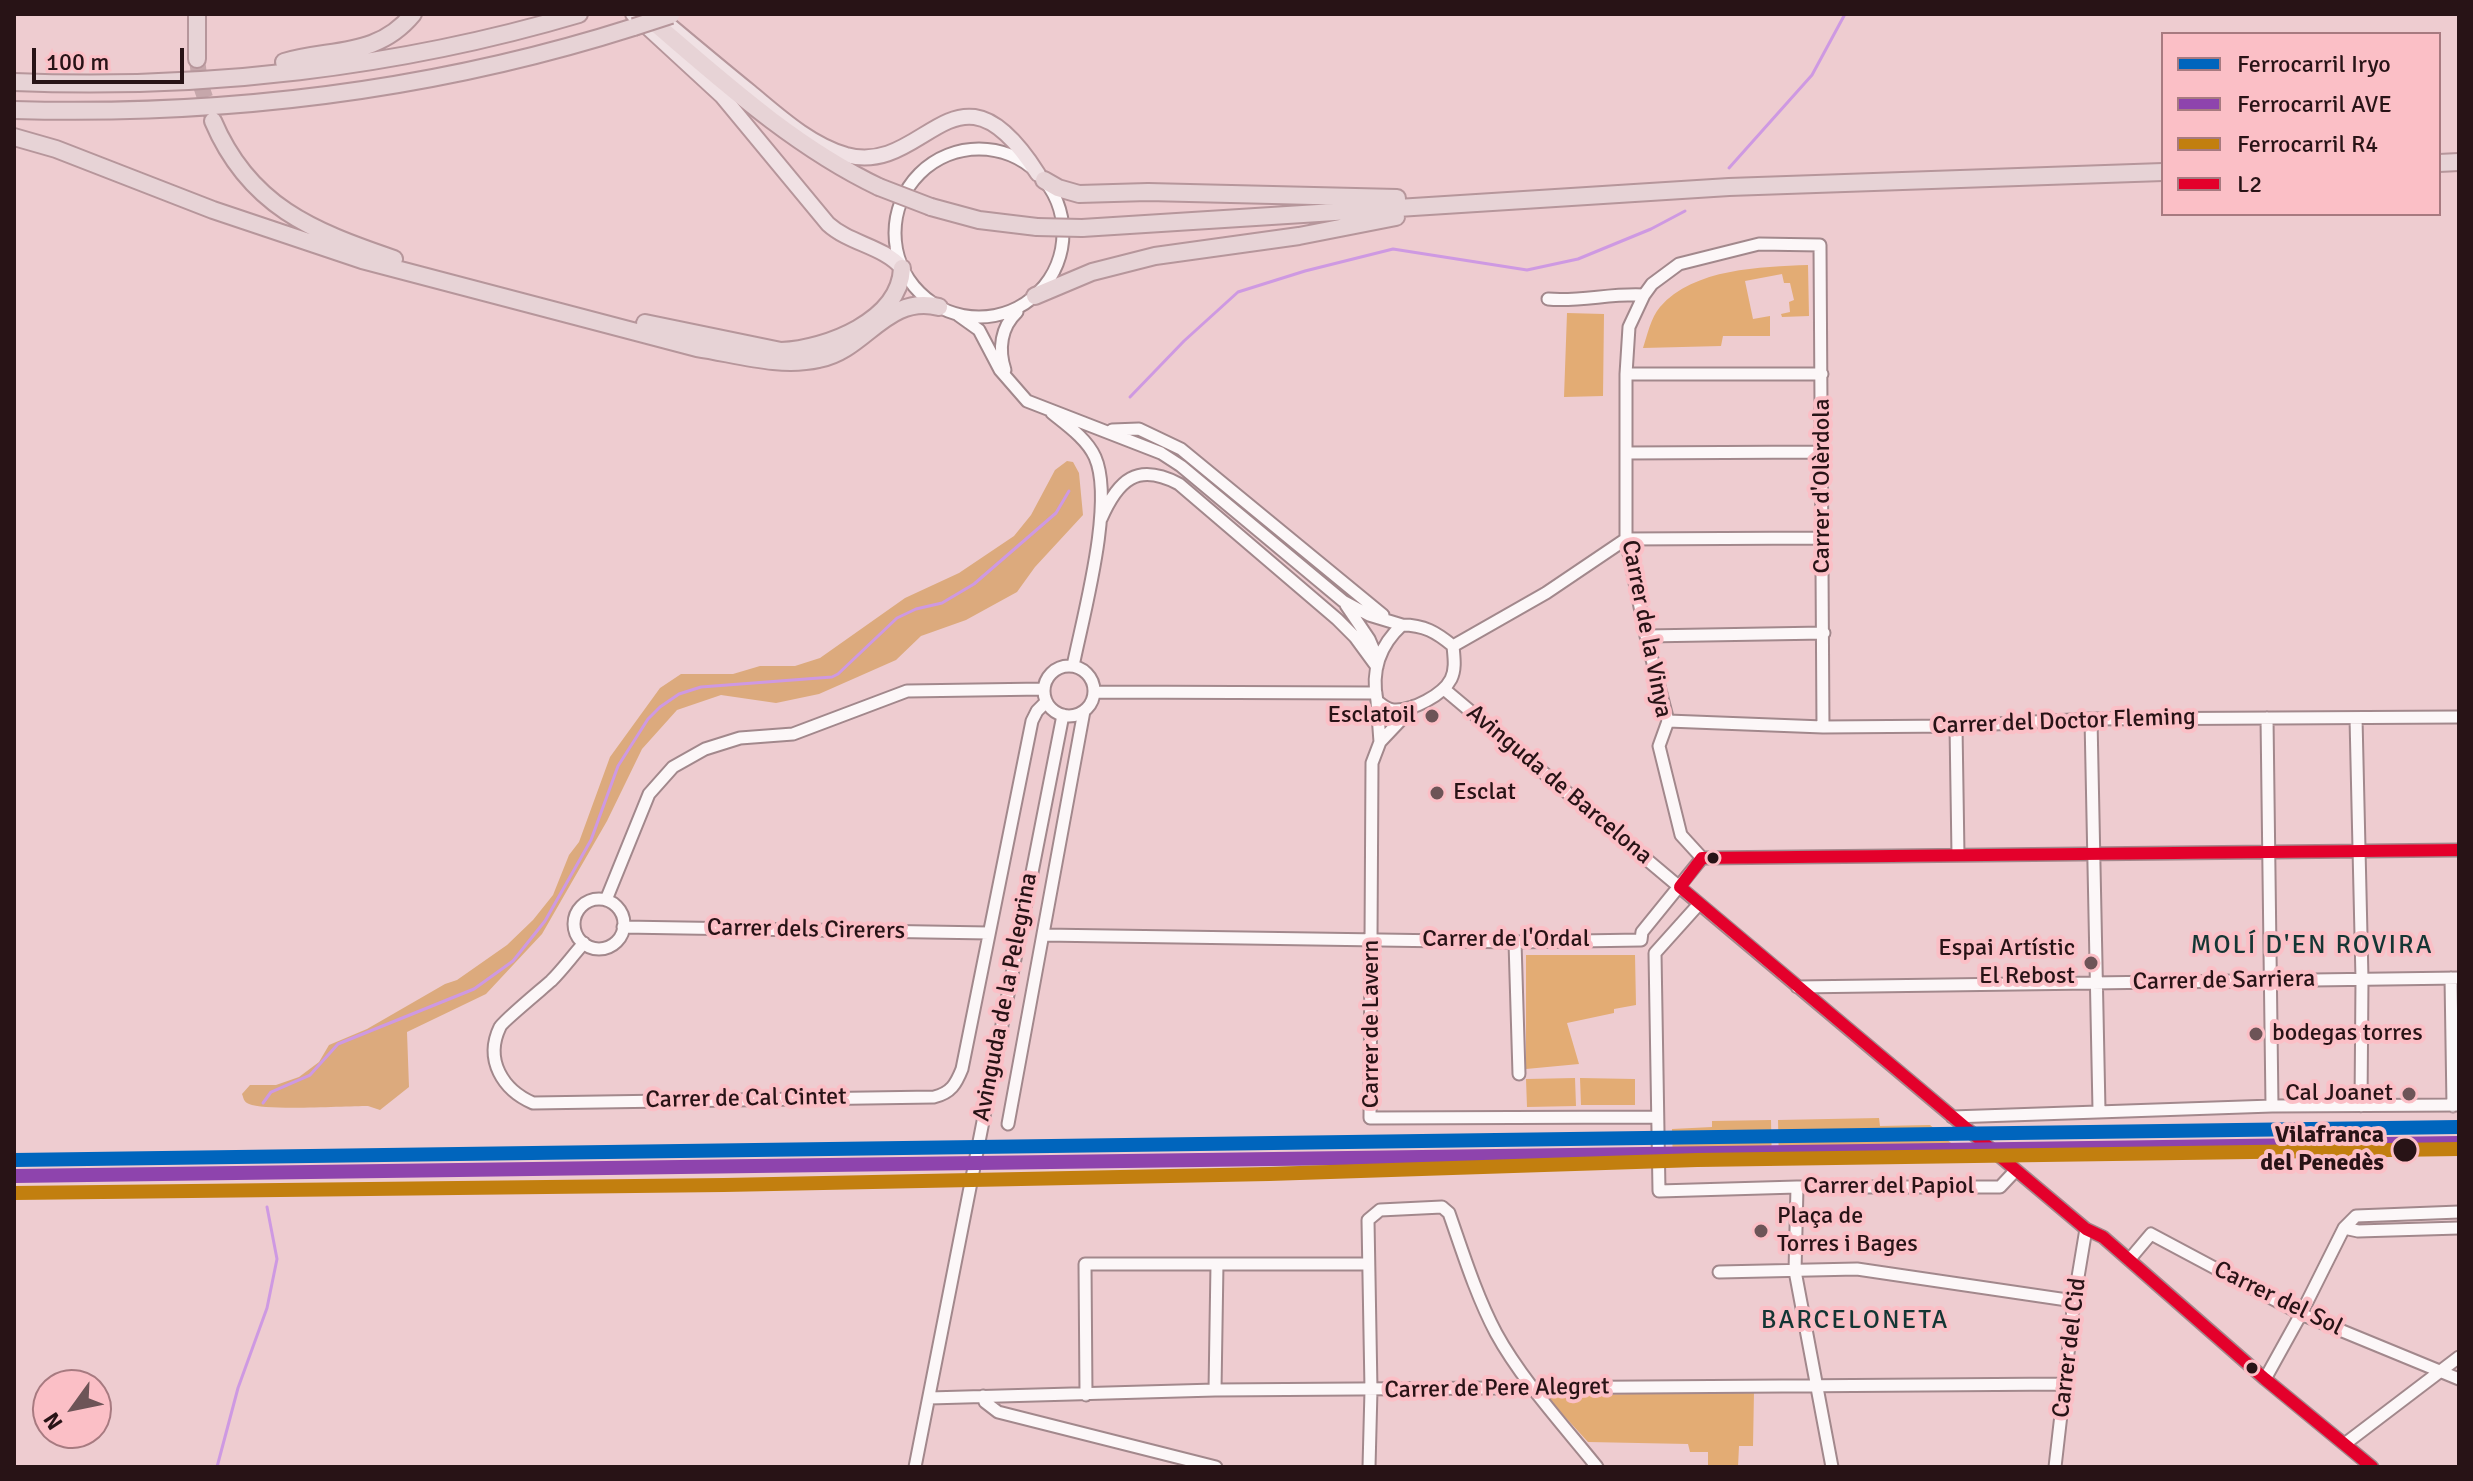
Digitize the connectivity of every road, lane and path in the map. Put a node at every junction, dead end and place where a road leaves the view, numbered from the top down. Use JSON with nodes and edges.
{"nodes":[{"id":1,"x":197,"y":14,"type":"edge"},
{"id":2,"x":413,"y":14,"type":"edge"},
{"id":3,"x":579,"y":14,"type":"edge"},
{"id":4,"x":667,"y":14,"type":"edge"},
{"id":5,"x":637,"y":18,"type":"edge"},
{"id":6,"x":197,"y":59,"type":"tunnel mouth"},
{"id":7,"x":236,"y":77,"type":"junction"},
{"id":8,"x":14,"y":82,"type":"edge"},
{"id":9,"x":14,"y":110,"type":"edge"},
{"id":10,"x":213,"y":121,"type":"tunnel mouth"},
{"id":11,"x":14,"y":137,"type":"edge"},
{"id":12,"x":2161,"y":172,"type":"edge"},
{"id":13,"x":1041,"y":177,"type":"junction"},
{"id":14,"x":1510,"y":200,"type":"junction"},
{"id":15,"x":902,"y":268,"type":"junction"},
{"id":16,"x":1644,"y":295,"type":"junction"},
{"id":17,"x":1031,"y":299,"type":"junction"},
{"id":18,"x":1548,"y":299,"type":"dead end"},
{"id":19,"x":939,"y":307,"type":"junction"},
{"id":20,"x":958,"y":315,"type":"junction"},
{"id":21,"x":1626,"y":374,"type":"junction"},
{"id":22,"x":1822,"y":374,"type":"junction"},
{"id":23,"x":1009,"y":381,"type":"junction"},
{"id":24,"x":1045,"y":408,"type":"junction"},
{"id":25,"x":1108,"y":431,"type":"junction"},
{"id":26,"x":1822,"y":452,"type":"junction"},
{"id":27,"x":1626,"y":453,"type":"junction"},
{"id":28,"x":1101,"y":519,"type":"junction"},
{"id":29,"x":1822,"y":538,"type":"junction"},
{"id":30,"x":1626,"y":539,"type":"junction"},
{"id":31,"x":1343,"y":601,"type":"junction"},
{"id":32,"x":1399,"y":624,"type":"junction"},
{"id":33,"x":1824,"y":633,"type":"junction"},
{"id":34,"x":1646,"y":636,"type":"junction"},
{"id":35,"x":1453,"y":646,"type":"junction"},
{"id":36,"x":1377,"y":663,"type":"junction"},
{"id":37,"x":1073,"y":666,"type":"junction"},
{"id":38,"x":1044,"y":689,"type":"junction"},
{"id":39,"x":1444,"y":689,"type":"junction"},
{"id":40,"x":1094,"y":692,"type":"junction"},
{"id":41,"x":1377,"y":697,"type":"junction"},
{"id":42,"x":1046,"y":702,"type":"junction"},
{"id":43,"x":1414,"y":706,"type":"junction"},
{"id":44,"x":1084,"y":711,"type":"junction"},
{"id":45,"x":1063,"y":715,"type":"junction"},
{"id":46,"x":2459,"y":717,"type":"edge"},
{"id":47,"x":2267,"y":718,"type":"junction"},
{"id":48,"x":2356,"y":718,"type":"junction"},
{"id":49,"x":2091,"y":719,"type":"junction"},
{"id":50,"x":1668,"y":721,"type":"junction"},
{"id":51,"x":1956,"y":726,"type":"junction"},
{"id":52,"x":1823,"y":727,"type":"junction"},
{"id":53,"x":1380,"y":742,"type":"junction"},
{"id":54,"x":2459,"y":850,"type":"edge"},
{"id":55,"x":2359,"y":851,"type":"junction"},
{"id":56,"x":2271,"y":852,"type":"junction"},
{"id":57,"x":2094,"y":854,"type":"junction"},
{"id":58,"x":1958,"y":855,"type":"junction"},
{"id":59,"x":1702,"y":858,"type":"junction"},
{"id":60,"x":1680,"y":887,"type":"junction"},
{"id":61,"x":606,"y":900,"type":"junction"},
{"id":62,"x":1699,"y":904,"type":"junction"},
{"id":63,"x":623,"y":927,"type":"junction"},
{"id":64,"x":989,"y":933,"type":"junction"},
{"id":65,"x":1043,"y":935,"type":"junction"},
{"id":66,"x":1372,"y":939,"type":"junction"},
{"id":67,"x":1641,"y":940,"type":"junction"},
{"id":68,"x":1515,"y":942,"type":"junction"},
{"id":69,"x":584,"y":943,"type":"junction"},
{"id":70,"x":1655,"y":953,"type":"junction"},
{"id":71,"x":2455,"y":978,"type":"edge"},
{"id":72,"x":2362,"y":979,"type":"junction"},
{"id":73,"x":2271,"y":980,"type":"junction"},
{"id":74,"x":2097,"y":983,"type":"junction"},
{"id":75,"x":1797,"y":987,"type":"junction"},
{"id":76,"x":1519,"y":1074,"type":"dead end"},
{"id":77,"x":956,"y":1085,"type":"joint"},
{"id":78,"x":2272,"y":1106,"type":"junction"},
{"id":79,"x":2361,"y":1106,"type":"junction"},
{"id":80,"x":2456,"y":1106,"type":"edge"},
{"id":81,"x":2099,"y":1110,"type":"junction"},
{"id":82,"x":1656,"y":1117,"type":"junction"},
{"id":83,"x":1952,"y":1117,"type":"junction"},
{"id":84,"x":1008,"y":1124,"type":"dead end"},
{"id":85,"x":2016,"y":1170,"type":"junction"},
{"id":86,"x":1797,"y":1187,"type":"junction"},
{"id":87,"x":2459,"y":1212,"type":"edge"},
{"id":88,"x":2344,"y":1228,"type":"junction"},
{"id":89,"x":2459,"y":1228,"type":"edge"},
{"id":90,"x":2086,"y":1229,"type":"junction"},
{"id":91,"x":2129,"y":1260,"type":"junction"},
{"id":92,"x":1217,"y":1264,"type":"junction"},
{"id":93,"x":1368,"y":1264,"type":"junction"},
{"id":94,"x":1795,"y":1271,"type":"junction"},
{"id":95,"x":1719,"y":1272,"type":"dead end"},
{"id":96,"x":2074,"y":1301,"type":"junction"},
{"id":97,"x":2301,"y":1314,"type":"junction"},
{"id":98,"x":2459,"y":1357,"type":"edge"},
{"id":99,"x":2438,"y":1371,"type":"junction"},
{"id":100,"x":2265,"y":1379,"type":"junction"},
{"id":101,"x":2459,"y":1379,"type":"edge"},
{"id":102,"x":2066,"y":1384,"type":"junction"},
{"id":103,"x":1816,"y":1385,"type":"junction"},
{"id":104,"x":1535,"y":1389,"type":"junction"},
{"id":105,"x":1215,"y":1390,"type":"junction"},
{"id":106,"x":1371,"y":1390,"type":"junction"},
{"id":107,"x":1086,"y":1395,"type":"junction"},
{"id":108,"x":983,"y":1396,"type":"junction"},
{"id":109,"x":929,"y":1398,"type":"junction"},
{"id":110,"x":2346,"y":1443,"type":"junction"},
{"id":111,"x":915,"y":1467,"type":"edge"},
{"id":112,"x":1216,"y":1467,"type":"edge"},
{"id":113,"x":1369,"y":1467,"type":"edge"},
{"id":114,"x":1597,"y":1467,"type":"edge"},
{"id":115,"x":1832,"y":1467,"type":"edge"},
{"id":116,"x":2055,"y":1467,"type":"edge"},
{"id":117,"x":2372,"y":1467,"type":"edge"}],
"edges":[{"from":1,"to":6,"type":"highway"},
{"from":2,"to":7,"type":"highway"},
{"from":3,"to":7,"type":"highway"},
{"from":4,"to":5,"type":"highway","bridge":true},
{"from":4,"to":13,"type":"main road"},
{"from":5,"to":9,"type":"highway"},
{"from":5,"to":14,"type":"highway","bridge":true},
{"from":5,"to":15,"type":"main road"},
{"from":7,"to":8,"type":"highway"},
{"from":10,"to":15,"type":"highway"},
{"from":11,"to":19,"type":"highway"},
{"from":12,"to":14,"type":"highway"},
{"from":13,"to":14,"type":"highway"},
{"from":13,"to":15,"type":"street"},
{"from":13,"to":17,"type":"street"},
{"from":14,"to":17,"type":"highway"},
{"from":15,"to":19,"type":"street"},
{"from":16,"to":18,"type":"street"},
{"from":16,"to":21,"type":"street","name":"Carrer de la Vinya"},
{"from":16,"to":22,"type":"street","name":"Carrer d'Olèrdola"},
{"from":17,"to":20,"type":"street"},
{"from":17,"to":23,"type":"street"},
{"from":19,"to":20,"type":"street"},
{"from":20,"to":23,"type":"street"},
{"from":21,"to":22,"type":"street"},
{"from":21,"to":27,"type":"street","name":"Carrer de la Vinya"},
{"from":22,"to":26,"type":"street","name":"Carrer d'Olèrdola"},
{"from":23,"to":24,"type":"street"},
{"from":24,"to":25,"type":"street"},
{"from":24,"to":28,"type":"street"},
{"from":25,"to":31,"type":"street"},
{"from":25,"to":32,"type":"street"},
{"from":26,"to":27,"type":"street"},
{"from":26,"to":29,"type":"street","name":"Carrer d'Olèrdola"},
{"from":27,"to":30,"type":"street","name":"Carrer de la Vinya"},
{"from":28,"to":36,"type":"street"},
{"from":28,"to":37,"type":"street"},
{"from":29,"to":30,"type":"street"},
{"from":29,"to":33,"type":"street","name":"Carrer d'Olèrdola"},
{"from":30,"to":34,"type":"street","name":"Carrer de la Vinya"},
{"from":30,"to":35,"type":"street"},
{"from":31,"to":32,"type":"street"},
{"from":31,"to":36,"type":"street"},
{"from":32,"to":35,"type":"street"},
{"from":32,"to":36,"type":"street"},
{"from":33,"to":34,"type":"street"},
{"from":33,"to":52,"type":"street","name":"Carrer d'Olèrdola"},
{"from":34,"to":50,"type":"street","name":"Carrer de la Vinya"},
{"from":35,"to":39,"type":"street"},
{"from":36,"to":41,"type":"street"},
{"from":37,"to":38,"type":"street"},
{"from":37,"to":40,"type":"street"},
{"from":38,"to":42,"type":"street"},
{"from":38,"to":61,"type":"street"},
{"from":39,"to":43,"type":"street"},
{"from":39,"to":60,"type":"street","name":"Avinguda de Barcelona"},
{"from":40,"to":41,"type":"street"},
{"from":40,"to":44,"type":"street"},
{"from":41,"to":43,"type":"street"},
{"from":41,"to":53,"type":"street","name":"Carrer de Lavern"},
{"from":42,"to":45,"type":"street"},
{"from":42,"to":64,"type":"street","name":"Avinguda de la Pelegrina"},
{"from":43,"to":53,"type":"street"},
{"from":44,"to":45,"type":"street"},
{"from":44,"to":65,"type":"street","name":"Avinguda de la Pelegrina"},
{"from":45,"to":109,"type":"street","name":"Avinguda de la Pelegrina"},
{"from":46,"to":48,"type":"street","name":"Carrer del Doctor Fleming"},
{"from":47,"to":48,"type":"street","name":"Carrer del Doctor Fleming"},
{"from":47,"to":49,"type":"street","name":"Carrer del Doctor Fleming"},
{"from":47,"to":56,"type":"street"},
{"from":48,"to":55,"type":"street"},
{"from":49,"to":51,"type":"street","name":"Carrer del Doctor Fleming"},
{"from":49,"to":57,"type":"street"},
{"from":50,"to":52,"type":"street","name":"Carrer del Doctor Fleming"},
{"from":50,"to":59,"type":"street","name":"Carrer de la Vinya"},
{"from":51,"to":52,"type":"street","name":"Carrer del Doctor Fleming"},
{"from":51,"to":58,"type":"street"},
{"from":53,"to":66,"type":"street","name":"Carrer de Lavern"},
{"from":54,"to":55,"type":"street"},
{"from":55,"to":56,"type":"street"},
{"from":55,"to":72,"type":"street"},
{"from":56,"to":57,"type":"street"},
{"from":56,"to":73,"type":"street"},
{"from":57,"to":58,"type":"street"},
{"from":57,"to":74,"type":"street"},
{"from":58,"to":59,"type":"street"},
{"from":59,"to":60,"type":"street"},
{"from":60,"to":62,"type":"street","name":"Avinguda de Barcelona"},
{"from":60,"to":67,"type":"street"},
{"from":61,"to":63,"type":"street"},
{"from":61,"to":69,"type":"street"},
{"from":62,"to":70,"type":"street"},
{"from":62,"to":75,"type":"street","name":"Avinguda de Barcelona"},
{"from":63,"to":64,"type":"street","name":"Carrer dels Cirerers"},
{"from":63,"to":69,"type":"street"},
{"from":64,"to":77,"type":"street","name":"Avinguda de la Pelegrina"},
{"from":65,"to":66,"type":"street","name":"Carrer de l'Ordal"},
{"from":65,"to":84,"type":"street","name":"Avinguda de la Pelegrina"},
{"from":66,"to":68,"type":"street","name":"Carrer de l'Ordal"},
{"from":66,"to":82,"type":"street","name":"Carrer de Lavern"},
{"from":67,"to":68,"type":"street","name":"Carrer de l'Ordal"},
{"from":67,"to":70,"type":"street"},
{"from":68,"to":76,"type":"street"},
{"from":69,"to":77,"type":"street","name":"Carrer de Cal Cintet"},
{"from":70,"to":82,"type":"street"},
{"from":71,"to":72,"type":"street","name":"Carrer de Sarriera"},
{"from":71,"to":80,"type":"street"},
{"from":72,"to":73,"type":"street","name":"Carrer de Sarriera"},
{"from":72,"to":79,"type":"street"},
{"from":73,"to":74,"type":"street","name":"Carrer de Sarriera"},
{"from":73,"to":78,"type":"street"},
{"from":74,"to":75,"type":"street","name":"Carrer de Sarriera"},
{"from":74,"to":81,"type":"street"},
{"from":75,"to":83,"type":"street","name":"Avinguda de Barcelona"},
{"from":78,"to":79,"type":"street"},
{"from":78,"to":81,"type":"street"},
{"from":79,"to":80,"type":"street"},
{"from":81,"to":83,"type":"street"},
{"from":82,"to":86,"type":"street","name":"Carrer del Papiol"},
{"from":83,"to":85,"type":"street","name":"Avinguda de Barcelona"},
{"from":85,"to":86,"type":"street","name":"Carrer del Papiol"},
{"from":85,"to":90,"type":"street","name":"Avinguda de Barcelona"},
{"from":86,"to":94,"type":"street"},
{"from":87,"to":88,"type":"street"},
{"from":88,"to":89,"type":"street"},
{"from":88,"to":97,"type":"street"},
{"from":90,"to":91,"type":"street","name":"Avinguda de Barcelona"},
{"from":90,"to":96,"type":"street","name":"Carrer del Cid"},
{"from":91,"to":97,"type":"street","name":"Carrer del Sol"},
{"from":91,"to":100,"type":"street","name":"Avinguda de Barcelona"},
{"from":92,"to":93,"type":"street"},
{"from":92,"to":105,"type":"street"},
{"from":92,"to":107,"type":"street"},
{"from":93,"to":104,"type":"street"},
{"from":93,"to":106,"type":"street"},
{"from":94,"to":95,"type":"street"},
{"from":94,"to":96,"type":"street"},
{"from":94,"to":103,"type":"street"},
{"from":96,"to":102,"type":"street","name":"Carrer del Cid"},
{"from":97,"to":99,"type":"street","name":"Carrer del Sol"},
{"from":97,"to":100,"type":"street"},
{"from":98,"to":99,"type":"street"},
{"from":99,"to":101,"type":"street","name":"Carrer del Sol"},
{"from":99,"to":110,"type":"street"},
{"from":100,"to":110,"type":"street","name":"Avinguda de Barcelona"},
{"from":102,"to":103,"type":"street","name":"Carrer de Pere Alegret"},
{"from":102,"to":116,"type":"street","name":"Carrer del Cid"},
{"from":103,"to":104,"type":"street","name":"Carrer de Pere Alegret"},
{"from":103,"to":115,"type":"street"},
{"from":104,"to":106,"type":"street","name":"Carrer de Pere Alegret"},
{"from":104,"to":114,"type":"street"},
{"from":105,"to":106,"type":"street","name":"Carrer de Pere Alegret"},
{"from":105,"to":107,"type":"street","name":"Carrer de Pere Alegret"},
{"from":106,"to":113,"type":"street"},
{"from":107,"to":108,"type":"street","name":"Carrer de Pere Alegret"},
{"from":108,"to":109,"type":"street","name":"Carrer de Pere Alegret"},
{"from":108,"to":112,"type":"street"},
{"from":109,"to":111,"type":"street","name":"Avinguda de la Pelegrina"},
{"from":110,"to":117,"type":"street","name":"Avinguda de Barcelona"}]}
